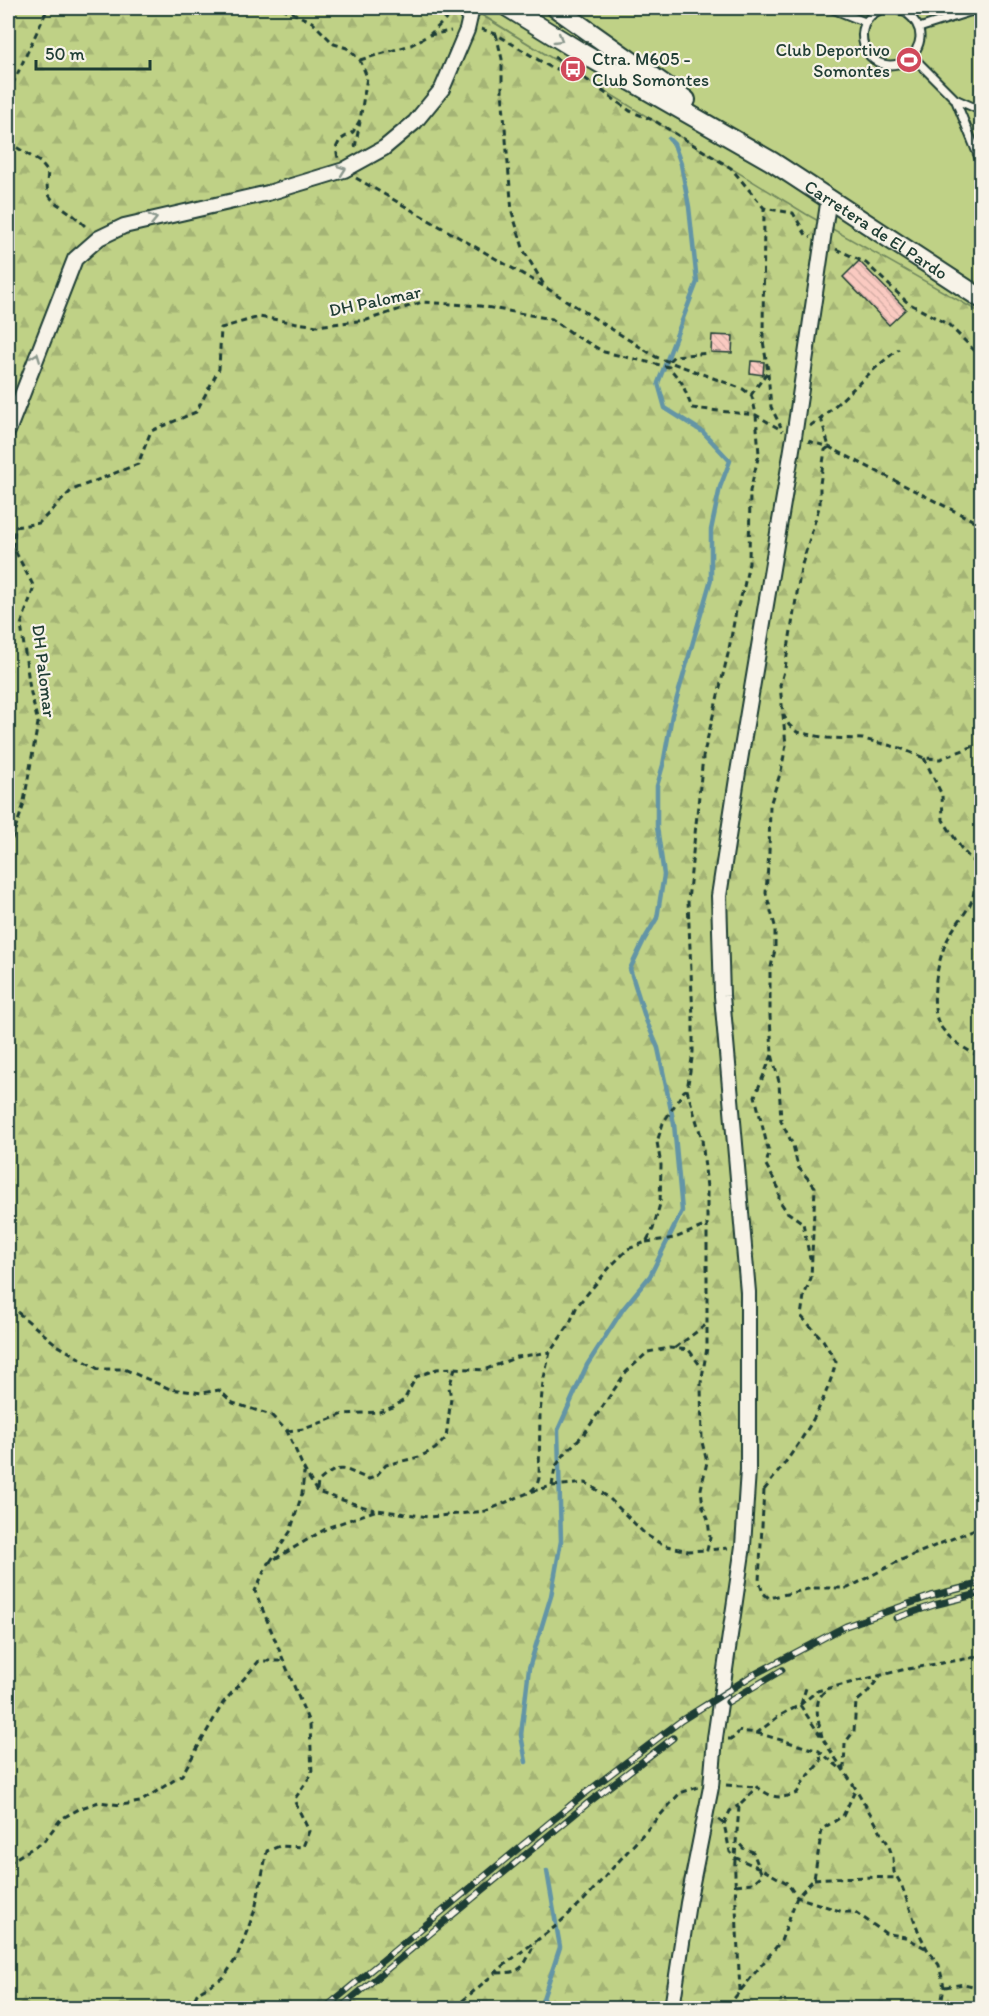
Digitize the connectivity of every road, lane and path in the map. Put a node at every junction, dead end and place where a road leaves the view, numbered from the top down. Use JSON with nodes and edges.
{"nodes":[{"id":1,"x":48,"y":8,"type":"edge"},
{"id":2,"x":282,"y":8,"type":"edge"},
{"id":3,"x":459,"y":8,"type":"edge"},
{"id":4,"x":472,"y":8,"type":"edge"},
{"id":5,"x":509,"y":8,"type":"edge"},
{"id":6,"x":556,"y":8,"type":"edge"},
{"id":7,"x":830,"y":8,"type":"edge"},
{"id":8,"x":890,"y":8,"type":"edge"},
{"id":9,"x":895,"y":8,"type":"edge"},
{"id":10,"x":981,"y":8,"type":"edge"},
{"id":11,"x":865,"y":22,"type":"junction"},
{"id":12,"x":919,"y":28,"type":"junction"},
{"id":13,"x":467,"y":30,"type":"junction"},
{"id":14,"x":496,"y":33,"type":"junction"},
{"id":15,"x":429,"y":35,"type":"junction"},
{"id":16,"x":912,"y":56,"type":"junction"},
{"id":17,"x":360,"y":60,"type":"junction"},
{"id":18,"x":8,"y":94,"type":"edge"},
{"id":19,"x":955,"y":99,"type":"junction"},
{"id":20,"x":981,"y":111,"type":"edge"},
{"id":21,"x":655,"y":121,"type":"dead end"},
{"id":22,"x":8,"y":142,"type":"edge"},
{"id":23,"x":771,"y":161,"type":"junction"},
{"id":24,"x":981,"y":165,"type":"edge"},
{"id":25,"x":344,"y":170,"type":"junction"},
{"id":26,"x":828,"y":197,"type":"junction"},
{"id":27,"x":764,"y":208,"type":"dead end"},
{"id":28,"x":99,"y":238,"type":"junction"},
{"id":29,"x":544,"y":287,"type":"junction"},
{"id":30,"x":981,"y":299,"type":"edge"},
{"id":31,"x":899,"y":349,"type":"dead end"},
{"id":32,"x":709,"y":353,"type":"dead end"},
{"id":33,"x":669,"y":361,"type":"junction"},
{"id":34,"x":669,"y":367,"type":"junction"},
{"id":35,"x":768,"y":371,"type":"junction"},
{"id":36,"x":751,"y":395,"type":"junction"},
{"id":37,"x":756,"y":416,"type":"junction"},
{"id":38,"x":821,"y":418,"type":"junction"},
{"id":39,"x":8,"y":431,"type":"edge"},
{"id":40,"x":788,"y":434,"type":"junction"},
{"id":41,"x":829,"y":447,"type":"junction"},
{"id":42,"x":981,"y":525,"type":"edge"},
{"id":43,"x":782,"y":711,"type":"junction"},
{"id":44,"x":981,"y":743,"type":"edge"},
{"id":45,"x":924,"y":758,"type":"junction"},
{"id":46,"x":8,"y":850,"type":"edge"},
{"id":47,"x":772,"y":1054,"type":"junction"},
{"id":48,"x":981,"y":1057,"type":"edge"},
{"id":49,"x":687,"y":1090,"type":"junction"},
{"id":50,"x":707,"y":1225,"type":"junction"},
{"id":51,"x":646,"y":1242,"type":"junction"},
{"id":52,"x":811,"y":1264,"type":"junction"},
{"id":53,"x":8,"y":1308,"type":"edge"},
{"id":54,"x":707,"y":1324,"type":"junction"},
{"id":55,"x":675,"y":1348,"type":"junction"},
{"id":56,"x":550,"y":1352,"type":"junction"},
{"id":57,"x":455,"y":1368,"type":"junction"},
{"id":58,"x":703,"y":1369,"type":"junction"},
{"id":59,"x":287,"y":1431,"type":"junction"},
{"id":60,"x":304,"y":1469,"type":"junction"},
{"id":61,"x":748,"y":1470,"type":"junction"},
{"id":62,"x":552,"y":1486,"type":"junction"},
{"id":63,"x":764,"y":1490,"type":"junction"},
{"id":64,"x":316,"y":1492,"type":"junction"},
{"id":65,"x":530,"y":1492,"type":"junction"},
{"id":66,"x":376,"y":1510,"type":"junction"},
{"id":67,"x":981,"y":1526,"type":"edge"},
{"id":68,"x":743,"y":1546,"type":"junction"},
{"id":69,"x":707,"y":1550,"type":"junction"},
{"id":70,"x":268,"y":1563,"type":"junction"},
{"id":71,"x":981,"y":1656,"type":"edge"},
{"id":72,"x":285,"y":1661,"type":"junction"},
{"id":73,"x":881,"y":1675,"type":"junction"},
{"id":74,"x":806,"y":1688,"type":"dead end"},
{"id":75,"x":830,"y":1688,"type":"junction"},
{"id":76,"x":800,"y":1705,"type":"junction"},
{"id":77,"x":757,"y":1733,"type":"junction"},
{"id":78,"x":715,"y":1738,"type":"junction"},
{"id":79,"x":823,"y":1739,"type":"junction"},
{"id":80,"x":819,"y":1751,"type":"junction"},
{"id":81,"x":844,"y":1772,"type":"junction"},
{"id":82,"x":707,"y":1786,"type":"junction"},
{"id":83,"x":757,"y":1787,"type":"junction"},
{"id":84,"x":856,"y":1789,"type":"junction"},
{"id":85,"x":739,"y":1805,"type":"junction"},
{"id":86,"x":706,"y":1816,"type":"junction"},
{"id":87,"x":724,"y":1824,"type":"junction"},
{"id":88,"x":737,"y":1840,"type":"junction"},
{"id":89,"x":736,"y":1858,"type":"junction"},
{"id":90,"x":8,"y":1863,"type":"edge"},
{"id":91,"x":760,"y":1868,"type":"junction"},
{"id":92,"x":898,"y":1878,"type":"junction"},
{"id":93,"x":814,"y":1879,"type":"junction"},
{"id":94,"x":736,"y":1886,"type":"junction"},
{"id":95,"x":797,"y":1897,"type":"junction"},
{"id":96,"x":535,"y":1943,"type":"junction"},
{"id":97,"x":927,"y":1949,"type":"junction"},
{"id":98,"x":496,"y":1973,"type":"junction"},
{"id":99,"x":944,"y":1987,"type":"junction"},
{"id":100,"x":981,"y":1988,"type":"edge"},
{"id":101,"x":740,"y":1991,"type":"junction"},
{"id":102,"x":190,"y":2008,"type":"edge"},
{"id":103,"x":454,"y":2008,"type":"edge"},
{"id":104,"x":672,"y":2008,"type":"edge"},
{"id":105,"x":732,"y":2008,"type":"edge"},
{"id":106,"x":946,"y":2008,"type":"edge"}],
"edges":[{"from":1,"to":18,"type":"path"},
{"from":2,"to":17,"type":"path"},
{"from":3,"to":15,"type":"path"},
{"from":4,"to":13,"type":"street"},
{"from":5,"to":23,"type":"street","name":"Carretera de El Pardo","one_way":true},
{"from":6,"to":23,"type":"street","name":"Carretera de El Pardo"},
{"from":7,"to":11,"type":"lane"},
{"from":8,"to":11,"type":"lane"},
{"from":9,"to":12,"type":"lane"},
{"from":10,"to":12,"type":"lane"},
{"from":11,"to":16,"type":"lane"},
{"from":12,"to":16,"type":"lane"},
{"from":13,"to":14,"type":"path"},
{"from":13,"to":15,"type":"path"},
{"from":13,"to":25,"type":"street"},
{"from":14,"to":21,"type":"path"},
{"from":14,"to":29,"type":"path"},
{"from":15,"to":17,"type":"path"},
{"from":16,"to":19,"type":"lane"},
{"from":17,"to":25,"type":"path"},
{"from":19,"to":20,"type":"lane"},
{"from":19,"to":24,"type":"lane"},
{"from":22,"to":28,"type":"path"},
{"from":23,"to":26,"type":"street","name":"Carretera de El Pardo"},
{"from":28,"to":25,"type":"street","one_way":true},
{"from":25,"to":29,"type":"path"},
{"from":26,"to":30,"type":"street","name":"Carretera de El Pardo"},
{"from":26,"to":40,"type":"street"},
{"from":27,"to":35,"type":"path"},
{"from":39,"to":28,"type":"street","one_way":true},
{"from":29,"to":33,"type":"path"},
{"from":31,"to":38,"type":"path"},
{"from":32,"to":33,"type":"path"},
{"from":33,"to":34,"type":"path"},
{"from":33,"to":36,"type":"path"},
{"from":34,"to":37,"type":"path"},
{"from":34,"to":46,"type":"path","name":"DH Palomar"},
{"from":35,"to":36,"type":"path"},
{"from":35,"to":40,"type":"path"},
{"from":36,"to":37,"type":"path"},
{"from":37,"to":40,"type":"path"},
{"from":37,"to":49,"type":"path"},
{"from":38,"to":40,"type":"path"},
{"from":38,"to":41,"type":"path"},
{"from":40,"to":41,"type":"path"},
{"from":40,"to":61,"type":"street"},
{"from":41,"to":42,"type":"path"},
{"from":41,"to":43,"type":"path"},
{"from":43,"to":45,"type":"path"},
{"from":43,"to":47,"type":"path"},
{"from":44,"to":45,"type":"path"},
{"from":45,"to":48,"type":"path"},
{"from":47,"to":52,"type":"path"},
{"from":47,"to":52,"type":"path"},
{"from":49,"to":50,"type":"path"},
{"from":49,"to":51,"type":"path"},
{"from":50,"to":51,"type":"path"},
{"from":50,"to":54,"type":"path"},
{"from":51,"to":56,"type":"path"},
{"from":52,"to":63,"type":"path"},
{"from":53,"to":59,"type":"path"},
{"from":54,"to":55,"type":"path"},
{"from":54,"to":58,"type":"path"},
{"from":55,"to":58,"type":"path"},
{"from":55,"to":62,"type":"path"},
{"from":56,"to":57,"type":"path"},
{"from":56,"to":65,"type":"path"},
{"from":57,"to":59,"type":"path"},
{"from":57,"to":64,"type":"path"},
{"from":58,"to":69,"type":"path"},
{"from":59,"to":60,"type":"path"},
{"from":60,"to":64,"type":"path"},
{"from":60,"to":70,"type":"path"},
{"from":61,"to":63,"type":"path"},
{"from":61,"to":68,"type":"street"},
{"from":62,"to":65,"type":"path"},
{"from":62,"to":69,"type":"path"},
{"from":63,"to":67,"type":"path"},
{"from":64,"to":66,"type":"path"},
{"from":65,"to":66,"type":"path"},
{"from":66,"to":70,"type":"path"},
{"from":68,"to":69,"type":"path"},
{"from":68,"to":78,"type":"street"},
{"from":70,"to":72,"type":"path"},
{"from":71,"to":73,"type":"path"},
{"from":72,"to":90,"type":"path"},
{"from":72,"to":102,"type":"path"},
{"from":73,"to":75,"type":"path"},
{"from":73,"to":81,"type":"path"},
{"from":74,"to":76,"type":"path"},
{"from":75,"to":76,"type":"path"},
{"from":75,"to":79,"type":"path"},
{"from":76,"to":77,"type":"path"},
{"from":76,"to":79,"type":"path"},
{"from":77,"to":78,"type":"path"},
{"from":77,"to":80,"type":"path"},
{"from":78,"to":82,"type":"street"},
{"from":79,"to":81,"type":"path"},
{"from":80,"to":81,"type":"path"},
{"from":80,"to":83,"type":"path"},
{"from":81,"to":84,"type":"path"},
{"from":82,"to":83,"type":"path"},
{"from":82,"to":86,"type":"street"},
{"from":82,"to":96,"type":"path"},
{"from":83,"to":85,"type":"path"},
{"from":84,"to":92,"type":"path"},
{"from":84,"to":93,"type":"path"},
{"from":85,"to":87,"type":"path"},
{"from":85,"to":88,"type":"path"},
{"from":86,"to":87,"type":"path"},
{"from":86,"to":104,"type":"street"},
{"from":87,"to":89,"type":"path"},
{"from":88,"to":89,"type":"path"},
{"from":88,"to":91,"type":"path"},
{"from":89,"to":91,"type":"path"},
{"from":89,"to":94,"type":"path"},
{"from":91,"to":94,"type":"path"},
{"from":91,"to":95,"type":"path"},
{"from":92,"to":93,"type":"path"},
{"from":92,"to":97,"type":"path"},
{"from":93,"to":95,"type":"path"},
{"from":94,"to":101,"type":"path"},
{"from":95,"to":97,"type":"path"},
{"from":95,"to":101,"type":"path"},
{"from":96,"to":98,"type":"path"},
{"from":96,"to":98,"type":"path"},
{"from":97,"to":99,"type":"path"},
{"from":98,"to":103,"type":"path"},
{"from":99,"to":100,"type":"path"},
{"from":99,"to":106,"type":"path"},
{"from":101,"to":105,"type":"path"}]}
